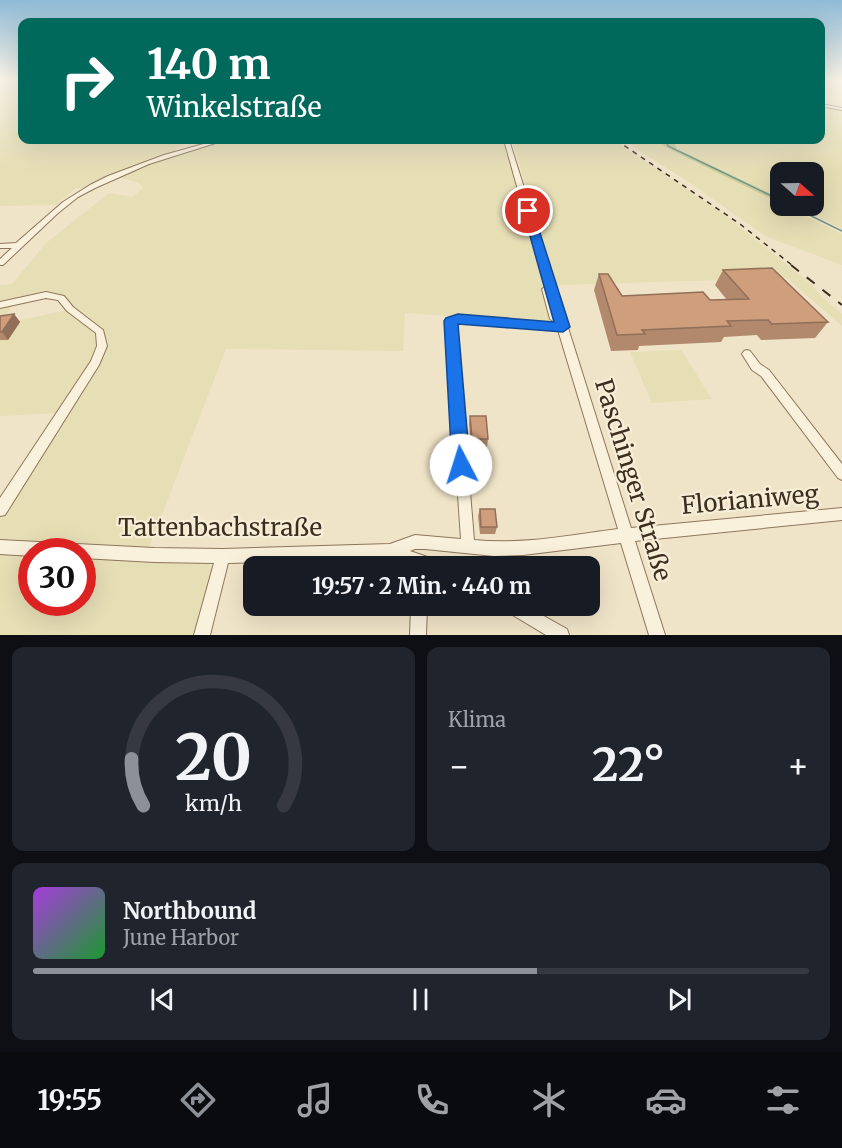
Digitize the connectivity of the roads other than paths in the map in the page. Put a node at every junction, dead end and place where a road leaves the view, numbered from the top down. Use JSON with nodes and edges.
{"nodes":[{"id":1,"x":184,"y":144,"type":"edge"},
{"id":2,"x":207,"y":144,"type":"edge"},
{"id":3,"x":507,"y":144,"type":"edge"},
{"id":4,"x":174,"y":153,"type":"junction"},
{"id":5,"x":19,"y":245,"type":"junction"},
{"id":6,"x":0,"y":246,"type":"edge"},
{"id":7,"x":0,"y":263,"type":"edge"},
{"id":8,"x":0,"y":305,"type":"edge"},
{"id":9,"x":562,"y":330,"type":"junction"},
{"id":10,"x":747,"y":354,"type":"dead end"},
{"id":11,"x":842,"y":474,"type":"edge"},
{"id":12,"x":0,"y":510,"type":"edge"},
{"id":13,"x":842,"y":514,"type":"edge"},
{"id":14,"x":627,"y":535,"type":"junction"},
{"id":15,"x":468,"y":546,"type":"junction"},
{"id":16,"x":0,"y":547,"type":"edge"},
{"id":17,"x":390,"y":552,"type":"junction"},
{"id":18,"x":223,"y":556,"type":"junction"},
{"id":19,"x":399,"y":556,"type":"edge"},
{"id":20,"x":419,"y":616,"type":"edge"},
{"id":21,"x":528,"y":616,"type":"edge"},
{"id":22,"x":201,"y":635,"type":"edge"},
{"id":23,"x":418,"y":635,"type":"edge"},
{"id":24,"x":561,"y":635,"type":"edge"},
{"id":25,"x":657,"y":635,"type":"edge"}],
"edges":[{"from":1,"to":4,"type":"street"},
{"from":2,"to":4,"type":"street"},
{"from":3,"to":9,"type":"street","name":"Paschinger Straße"},
{"from":4,"to":5,"type":"street"},
{"from":5,"to":6,"type":"street"},
{"from":5,"to":7,"type":"street"},
{"from":8,"to":12,"type":"street"},
{"from":9,"to":14,"type":"street","name":"Paschinger Straße"},
{"from":9,"to":15,"type":"street"},
{"from":10,"to":11,"type":"street"},
{"from":13,"to":14,"type":"street","name":"Florianiweg"},
{"from":14,"to":15,"type":"street","name":"Florianiweg"},
{"from":14,"to":25,"type":"street","name":"Paschinger Straße"},
{"from":15,"to":17,"type":"street","name":"Florianiweg"},
{"from":16,"to":18,"type":"street","name":"Tattenbachstraße"},
{"from":17,"to":18,"type":"street","name":"Tattenbachstraße"},
{"from":17,"to":19,"type":"street","name":"Tattenbachstraße"},
{"from":18,"to":22,"type":"street"},
{"from":20,"to":23,"type":"street"},
{"from":21,"to":24,"type":"street"}]}
